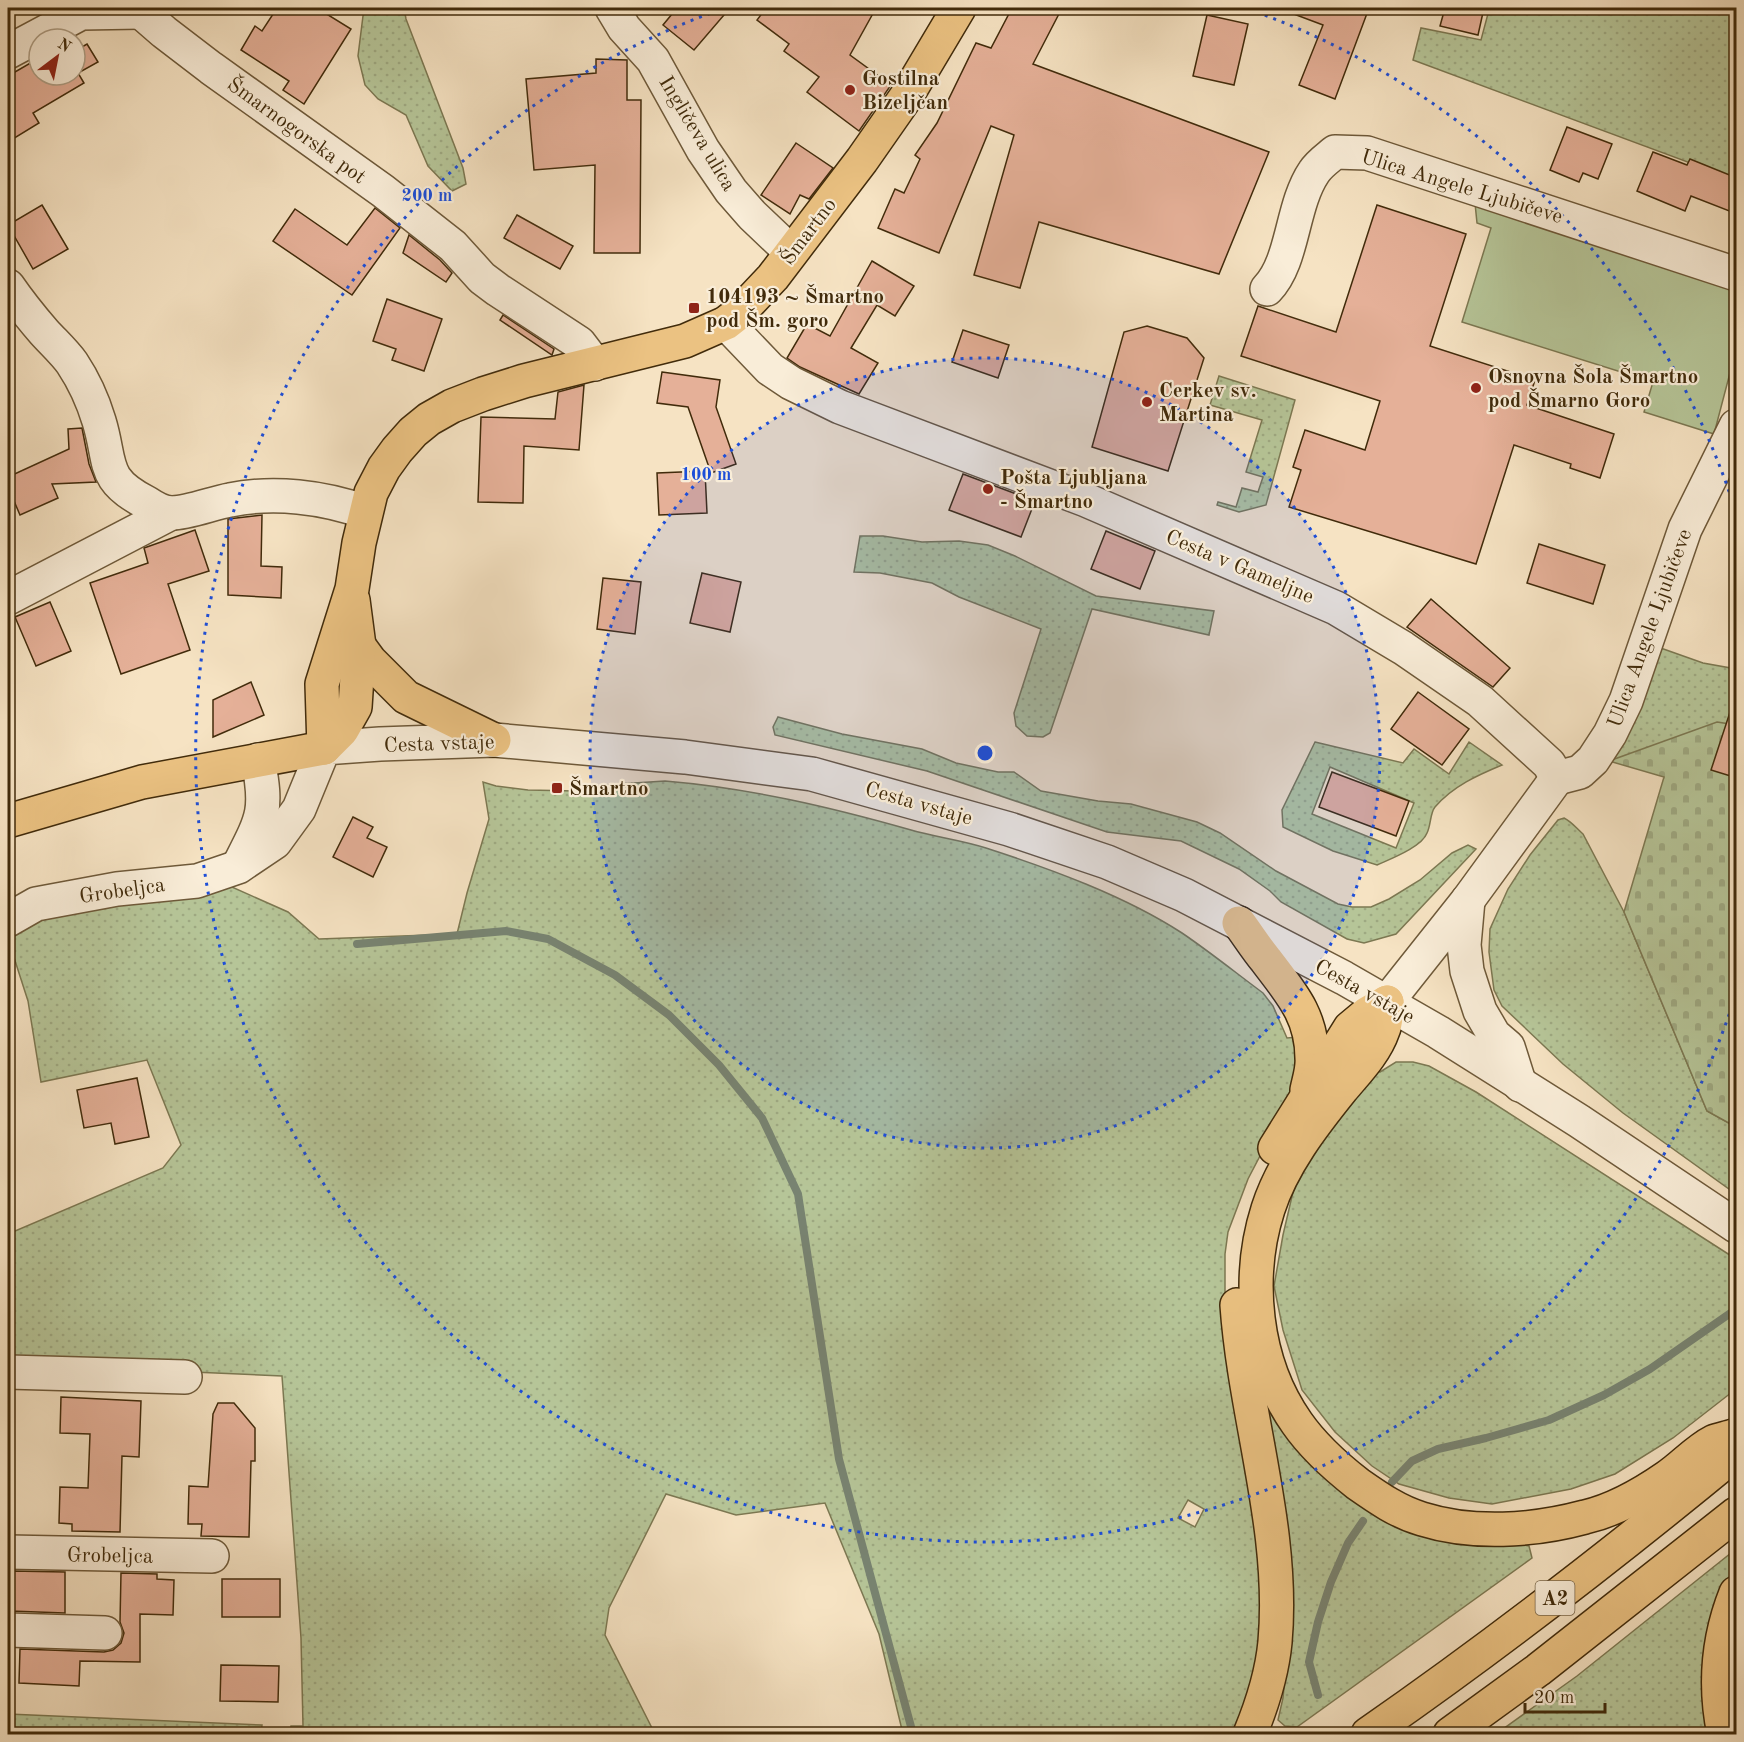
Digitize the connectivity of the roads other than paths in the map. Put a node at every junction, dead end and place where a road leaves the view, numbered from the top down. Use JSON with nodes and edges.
{"nodes":[{"id":1,"x":612,"y":8,"type":"edge"},
{"id":2,"x":959,"y":8,"type":"edge"},
{"id":3,"x":141,"y":10,"type":"edge"},
{"id":4,"x":8,"y":52,"type":"edge"},
{"id":5,"x":791,"y":252,"type":"junction"},
{"id":6,"x":1737,"y":274,"type":"edge"},
{"id":7,"x":8,"y":286,"type":"edge"},
{"id":8,"x":1267,"y":289,"type":"dead end"},
{"id":9,"x":726,"y":323,"type":"junction"},
{"id":10,"x":595,"y":364,"type":"junction"},
{"id":11,"x":1737,"y":426,"type":"edge"},
{"id":12,"x":365,"y":512,"type":"junction"},
{"id":13,"x":171,"y":513,"type":"junction"},
{"id":14,"x":352,"y":589,"type":"junction"},
{"id":15,"x":8,"y":598,"type":"edge"},
{"id":16,"x":359,"y":646,"type":"junction"},
{"id":17,"x":494,"y":740,"type":"junction"},
{"id":18,"x":324,"y":748,"type":"junction"},
{"id":19,"x":258,"y":760,"type":"junction"},
{"id":20,"x":1557,"y":778,"type":"junction"},
{"id":21,"x":8,"y":821,"type":"edge"},
{"id":22,"x":238,"y":867,"type":"junction"},
{"id":23,"x":1468,"y":900,"type":"junction"},
{"id":24,"x":8,"y":920,"type":"edge"},
{"id":25,"x":1239,"y":922,"type":"junction"},
{"id":26,"x":1387,"y":1002,"type":"junction"},
{"id":27,"x":1520,"y":1085,"type":"junction"},
{"id":28,"x":1306,"y":1096,"type":"junction"},
{"id":29,"x":1737,"y":1226,"type":"edge"},
{"id":30,"x":8,"y":1372,"type":"edge"},
{"id":31,"x":185,"y":1377,"type":"dead end"},
{"id":32,"x":1737,"y":1435,"type":"edge"},
{"id":33,"x":1737,"y":1453,"type":"edge"},
{"id":34,"x":1737,"y":1515,"type":"edge"},
{"id":35,"x":8,"y":1552,"type":"edge"},
{"id":36,"x":212,"y":1556,"type":"dead end"},
{"id":37,"x":1737,"y":1593,"type":"edge"},
{"id":38,"x":8,"y":1630,"type":"edge"},
{"id":39,"x":105,"y":1633,"type":"dead end"},
{"id":40,"x":1250,"y":1734,"type":"edge"},
{"id":41,"x":1368,"y":1734,"type":"edge"},
{"id":42,"x":1449,"y":1734,"type":"edge"},
{"id":43,"x":1724,"y":1734,"type":"edge"}],
"edges":[{"from":1,"to":5,"type":"street","name":"Ingličeva ulica"},
{"from":2,"to":5,"type":"main road","name":"Šmartno"},
{"from":3,"to":4,"type":"street"},
{"from":3,"to":10,"type":"street","name":"Šmarnogorska pot"},
{"from":5,"to":9,"type":"main road","name":"Šmartno"},
{"from":6,"to":8,"type":"street","name":"Ulica Angele Ljubičeve"},
{"from":7,"to":13,"type":"street"},
{"from":9,"to":10,"type":"main road","name":"Šmartno"},
{"from":9,"to":20,"type":"street","name":"Cesta v Gameljne"},
{"from":10,"to":12,"type":"main road","name":"Šmartno"},
{"from":11,"to":20,"type":"street","name":"Ulica Angele Ljubičeve"},
{"from":12,"to":13,"type":"street"},
{"from":12,"to":14,"type":"main road","name":"Šmartno"},
{"from":13,"to":15,"type":"street"},
{"from":14,"to":16,"type":"main road"},
{"from":14,"to":18,"type":"main road"},
{"from":16,"to":17,"type":"main road"},
{"from":16,"to":18,"type":"main road"},
{"from":17,"to":18,"type":"street","name":"Cesta vstaje"},
{"from":17,"to":25,"type":"street","name":"Cesta vstaje"},
{"from":18,"to":19,"type":"main road","name":"Cesta vstaje"},
{"from":18,"to":22,"type":"street","name":"Grobeljca"},
{"from":19,"to":21,"type":"main road","name":"Cesta vstaje"},
{"from":19,"to":22,"type":"street"},
{"from":20,"to":23,"type":"street"},
{"from":22,"to":24,"type":"street","name":"Grobeljca"},
{"from":23,"to":26,"type":"street"},
{"from":23,"to":27,"type":"street"},
{"from":25,"to":26,"type":"street","name":"Cesta vstaje"},
{"from":25,"to":28,"type":"main road"},
{"from":26,"to":27,"type":"street","name":"Cesta vstaje"},
{"from":26,"to":28,"type":"main road"},
{"from":26,"to":32,"type":"main road"},
{"from":27,"to":29,"type":"street","name":"Cesta vstaje"},
{"from":28,"to":40,"type":"main road"},
{"from":30,"to":31,"type":"street"},
{"from":33,"to":41,"type":"main road","number":"A2"},
{"from":34,"to":42,"type":"main road","number":"A2"},
{"from":35,"to":36,"type":"street","name":"Grobeljca"},
{"from":37,"to":43,"type":"main road"},
{"from":38,"to":39,"type":"street"}]}
